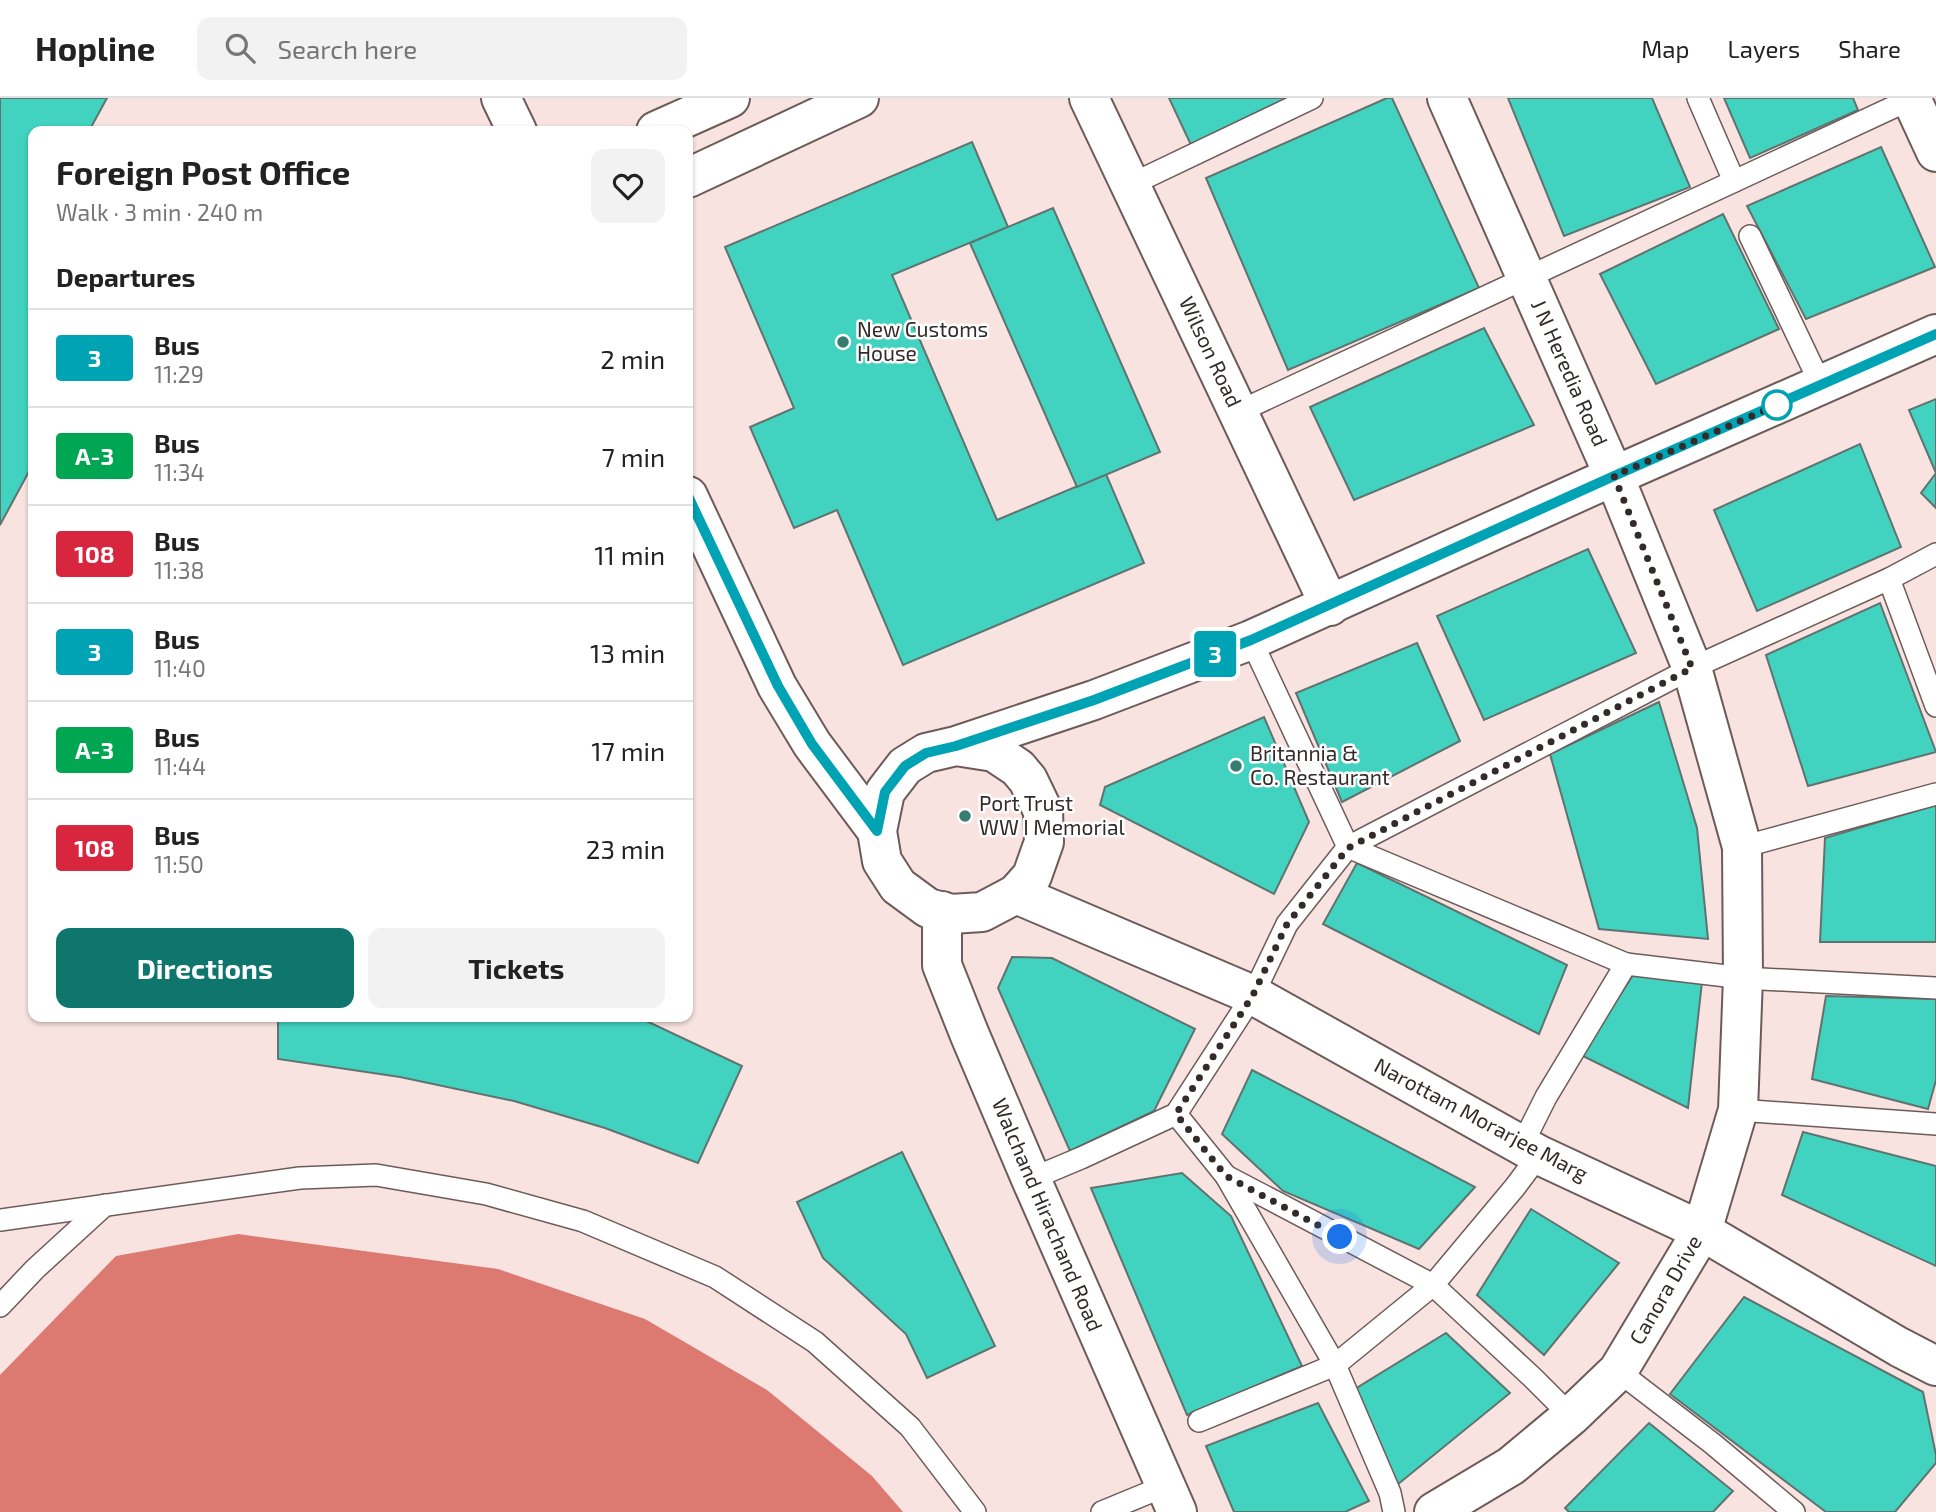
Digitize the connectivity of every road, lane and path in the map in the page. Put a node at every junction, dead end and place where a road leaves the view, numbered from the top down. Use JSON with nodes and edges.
{"nodes":[{"id":1,"x":502,"y":98,"type":"edge"},
{"id":2,"x":730,"y":98,"type":"edge"},
{"id":3,"x":1090,"y":98,"type":"edge"},
{"id":4,"x":1312,"y":98,"type":"edge"},
{"id":5,"x":1447,"y":98,"type":"edge"},
{"id":6,"x":1698,"y":98,"type":"edge"},
{"id":7,"x":1912,"y":98,"type":"edge"},
{"id":8,"x":835,"y":103,"type":"edge"},
{"id":9,"x":515,"y":126,"type":"edge"},
{"id":10,"x":667,"y":126,"type":"edge"},
{"id":11,"x":1936,"y":152,"type":"edge"},
{"id":12,"x":693,"y":175,"type":"edge"},
{"id":13,"x":1734,"y":181,"type":"junction"},
{"id":14,"x":1130,"y":185,"type":"junction"},
{"id":15,"x":1750,"y":236,"type":"dead end"},
{"id":16,"x":1527,"y":278,"type":"junction"},
{"id":17,"x":1936,"y":334,"type":"edge"},
{"id":18,"x":1821,"y":385,"type":"junction"},
{"id":19,"x":1238,"y":412,"type":"junction"},
{"id":20,"x":1614,"y":476,"type":"junction"},
{"id":21,"x":693,"y":507,"type":"edge"},
{"id":22,"x":1936,"y":554,"type":"edge"},
{"id":23,"x":1889,"y":579,"type":"junction"},
{"id":24,"x":1329,"y":606,"type":"junction"},
{"id":25,"x":1251,"y":640,"type":"junction"},
{"id":26,"x":1692,"y":668,"type":"junction"},
{"id":27,"x":1936,"y":706,"type":"edge"},
{"id":28,"x":956,"y":746,"type":"junction"},
{"id":29,"x":1936,"y":794,"type":"edge"},
{"id":30,"x":877,"y":831,"type":"junction"},
{"id":31,"x":1742,"y":847,"type":"junction"},
{"id":32,"x":1348,"y":848,"type":"junction"},
{"id":33,"x":1016,"y":894,"type":"junction"},
{"id":34,"x":942,"y":911,"type":"junction"},
{"id":35,"x":1626,"y":964,"type":"junction"},
{"id":36,"x":1743,"y":978,"type":"junction"},
{"id":37,"x":1936,"y":988,"type":"edge"},
{"id":38,"x":1253,"y":995,"type":"junction"},
{"id":39,"x":1738,"y":1110,"type":"junction"},
{"id":40,"x":1176,"y":1114,"type":"junction"},
{"id":41,"x":1936,"y":1124,"type":"edge"},
{"id":42,"x":1531,"y":1150,"type":"junction"},
{"id":43,"x":1226,"y":1176,"type":"junction"},
{"id":44,"x":1031,"y":1179,"type":"junction"},
{"id":45,"x":104,"y":1205,"type":"junction"},
{"id":46,"x":0,"y":1220,"type":"edge"},
{"id":47,"x":1702,"y":1231,"type":"junction"},
{"id":48,"x":1433,"y":1285,"type":"junction"},
{"id":49,"x":0,"y":1306,"type":"edge"},
{"id":50,"x":1335,"y":1365,"type":"junction"},
{"id":51,"x":1936,"y":1366,"type":"edge"},
{"id":52,"x":1618,"y":1371,"type":"junction"},
{"id":53,"x":1571,"y":1416,"type":"junction"},
{"id":54,"x":1199,"y":1421,"type":"dead end"},
{"id":55,"x":1171,"y":1499,"type":"edge"},
{"id":56,"x":975,"y":1512,"type":"edge"},
{"id":57,"x":1102,"y":1512,"type":"edge"},
{"id":58,"x":1394,"y":1512,"type":"edge"},
{"id":59,"x":1434,"y":1512,"type":"edge"},
{"id":60,"x":1794,"y":1512,"type":"edge"}],
"edges":[{"from":1,"to":9,"type":"street"},
{"from":2,"to":10,"type":"street"},
{"from":3,"to":14,"type":"street","name":"Wilson Road"},
{"from":4,"to":14,"type":"lane"},
{"from":5,"to":16,"type":"street","name":"J N Heredia Road"},
{"from":6,"to":13,"type":"lane"},
{"from":7,"to":11,"type":"street"},
{"from":7,"to":13,"type":"lane"},
{"from":8,"to":12,"type":"street"},
{"from":13,"to":16,"type":"lane"},
{"from":14,"to":19,"type":"street","name":"Wilson Road"},
{"from":15,"to":18,"type":"lane"},
{"from":16,"to":19,"type":"lane"},
{"from":16,"to":20,"type":"street","name":"J N Heredia Road"},
{"from":17,"to":18,"type":"street"},
{"from":18,"to":20,"type":"street"},
{"from":19,"to":24,"type":"street","name":"Wilson Road"},
{"from":20,"to":24,"type":"street"},
{"from":20,"to":26,"type":"street","name":"J N Heredia Road"},
{"from":21,"to":30,"type":"street"},
{"from":22,"to":23,"type":"lane"},
{"from":23,"to":26,"type":"lane"},
{"from":23,"to":27,"type":"lane"},
{"from":24,"to":25,"type":"street"},
{"from":25,"to":28,"type":"street"},
{"from":25,"to":32,"type":"lane"},
{"from":26,"to":31,"type":"street","name":"J N Heredia Road"},
{"from":26,"to":32,"type":"lane"},
{"from":28,"to":30,"type":"street"},
{"from":28,"to":33,"type":"street"},
{"from":29,"to":31,"type":"lane"},
{"from":30,"to":34,"type":"street"},
{"from":31,"to":36,"type":"street","name":"J N Heredia Road"},
{"from":32,"to":35,"type":"lane"},
{"from":32,"to":38,"type":"lane"},
{"from":33,"to":34,"type":"street"},
{"from":33,"to":38,"type":"street","name":"Narottam Morarjee Marg"},
{"from":34,"to":44,"type":"street","name":"Walchand Hirachand Road"},
{"from":35,"to":36,"type":"lane"},
{"from":35,"to":42,"type":"lane"},
{"from":36,"to":37,"type":"lane"},
{"from":36,"to":39,"type":"street","name":"Canora Drive"},
{"from":38,"to":40,"type":"lane"},
{"from":38,"to":42,"type":"street","name":"Narottam Morarjee Marg"},
{"from":39,"to":41,"type":"lane"},
{"from":39,"to":47,"type":"street","name":"Canora Drive"},
{"from":40,"to":43,"type":"lane"},
{"from":40,"to":44,"type":"lane"},
{"from":42,"to":47,"type":"street","name":"Narottam Morarjee Marg"},
{"from":42,"to":48,"type":"lane"},
{"from":43,"to":48,"type":"lane"},
{"from":43,"to":50,"type":"lane"},
{"from":44,"to":55,"type":"street","name":"Walchand Hirachand Road"},
{"from":45,"to":46,"type":"lane"},
{"from":45,"to":49,"type":"lane"},
{"from":45,"to":56,"type":"lane"},
{"from":47,"to":51,"type":"street","name":"Narottam Morarjee Marg"},
{"from":47,"to":52,"type":"street","name":"Canora Drive"},
{"from":48,"to":50,"type":"lane"},
{"from":48,"to":53,"type":"lane"},
{"from":50,"to":54,"type":"lane"},
{"from":50,"to":58,"type":"lane"},
{"from":52,"to":53,"type":"street","name":"Canora Drive"},
{"from":52,"to":60,"type":"lane"},
{"from":53,"to":59,"type":"street","name":"Canora Drive"},
{"from":55,"to":57,"type":"lane"}]}
